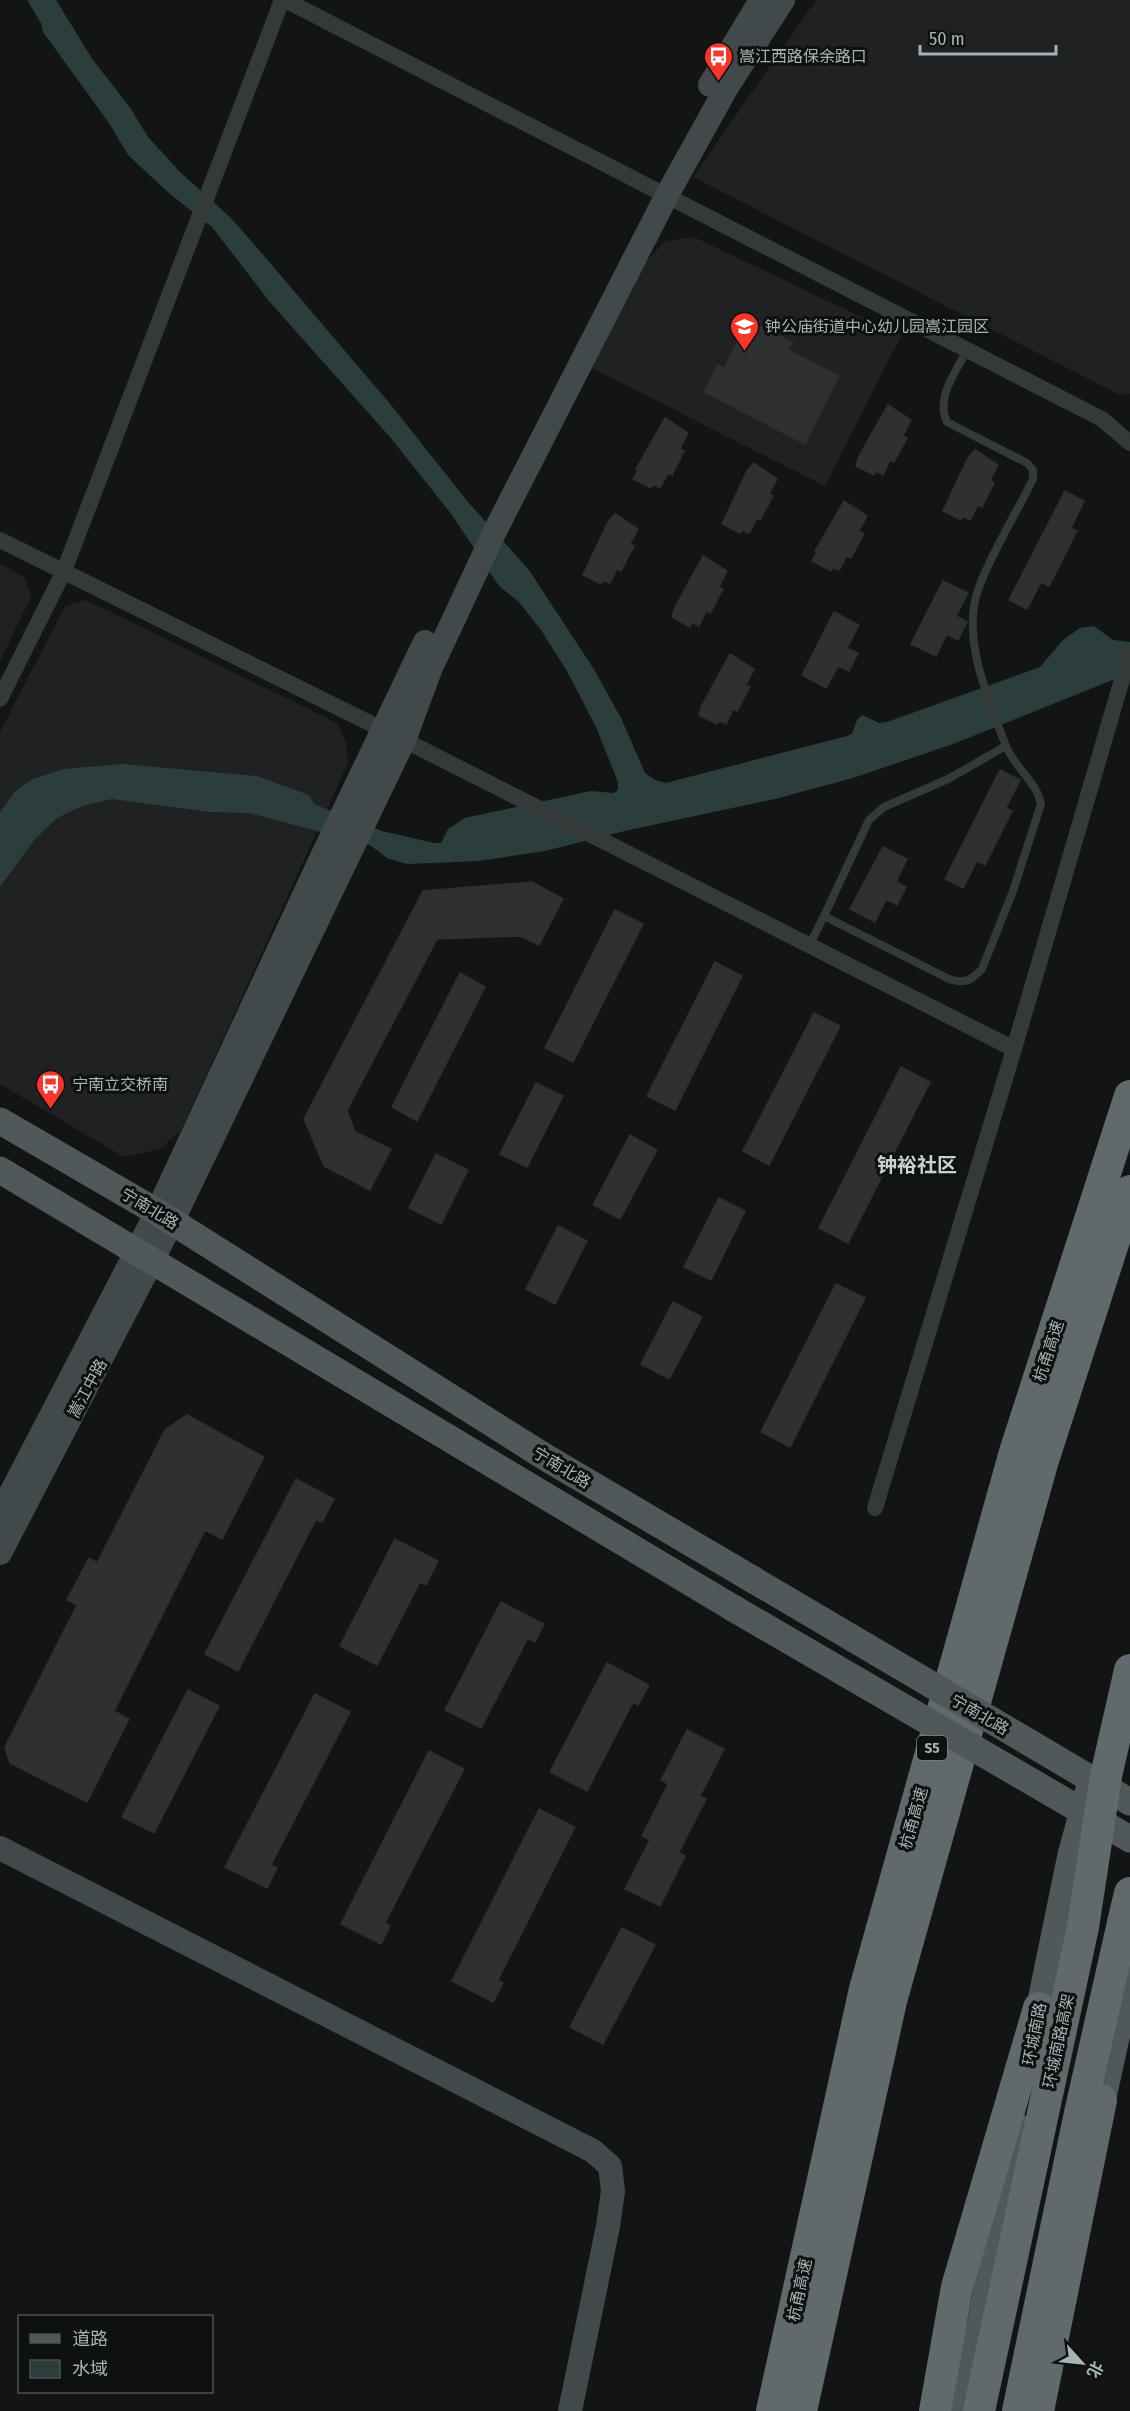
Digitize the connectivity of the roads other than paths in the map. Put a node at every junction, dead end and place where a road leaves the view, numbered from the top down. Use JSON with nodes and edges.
{"nodes":[{"id":1,"x":283,"y":0,"type":"edge"},
{"id":2,"x":761,"y":0,"type":"edge"},
{"id":3,"x":783,"y":0,"type":"edge"},
{"id":4,"x":660,"y":192,"type":"junction"},
{"id":5,"x":967,"y":350,"type":"junction"},
{"id":6,"x":1130,"y":443,"type":"edge"},
{"id":7,"x":0,"y":540,"type":"edge"},
{"id":8,"x":64,"y":571,"type":"junction"},
{"id":9,"x":1130,"y":652,"type":"edge"},
{"id":10,"x":0,"y":699,"type":"edge"},
{"id":11,"x":394,"y":735,"type":"junction"},
{"id":12,"x":1006,"y":746,"type":"junction"},
{"id":13,"x":824,"y":916,"type":"junction"},
{"id":14,"x":809,"y":946,"type":"junction"},
{"id":15,"x":1014,"y":1049,"type":"junction"},
{"id":16,"x":1130,"y":1096,"type":"edge"},
{"id":17,"x":0,"y":1120,"type":"edge"},
{"id":18,"x":0,"y":1170,"type":"edge"},
{"id":19,"x":1130,"y":1191,"type":"edge"},
{"id":20,"x":165,"y":1217,"type":"junction"},
{"id":21,"x":145,"y":1255,"type":"junction"},
{"id":22,"x":875,"y":1508,"type":"dead end"},
{"id":23,"x":0,"y":1514,"type":"edge"},
{"id":24,"x":0,"y":1553,"type":"edge"},
{"id":25,"x":1130,"y":1662,"type":"edge"},
{"id":26,"x":1130,"y":1670,"type":"edge"},
{"id":27,"x":1118,"y":1733,"type":"edge"},
{"id":28,"x":1130,"y":1802,"type":"edge"},
{"id":29,"x":1130,"y":1839,"type":"edge"},
{"id":30,"x":0,"y":1848,"type":"edge"},
{"id":31,"x":1130,"y":1893,"type":"edge"},
{"id":32,"x":1130,"y":1974,"type":"edge"},
{"id":33,"x":1039,"y":2008,"type":"junction"},
{"id":34,"x":1123,"y":2036,"type":"edge"},
{"id":35,"x":1101,"y":2100,"type":"junction"},
{"id":36,"x":570,"y":2411,"type":"edge"},
{"id":37,"x":772,"y":2411,"type":"edge"},
{"id":38,"x":801,"y":2411,"type":"edge"},
{"id":39,"x":935,"y":2411,"type":"edge"},
{"id":40,"x":960,"y":2411,"type":"edge"},
{"id":41,"x":979,"y":2411,"type":"edge"},
{"id":42,"x":1018,"y":2411,"type":"edge"},
{"id":43,"x":1038,"y":2411,"type":"edge"},
{"id":44,"x":1048,"y":2411,"type":"edge"}],
"edges":[{"from":1,"to":4,"type":"street"},
{"from":1,"to":8,"type":"street"},
{"from":2,"to":4,"type":"street"},
{"from":3,"to":4,"type":"street"},
{"from":4,"to":5,"type":"street"},
{"from":4,"to":11,"type":"street"},
{"from":4,"to":11,"type":"street"},
{"from":5,"to":6,"type":"street"},
{"from":5,"to":12,"type":"lane"},
{"from":7,"to":8,"type":"street"},
{"from":8,"to":10,"type":"street"},
{"from":8,"to":11,"type":"street"},
{"from":9,"to":15,"type":"street"},
{"from":11,"to":14,"type":"street"},
{"from":11,"to":20,"type":"street"},
{"from":11,"to":20,"type":"street"},
{"from":12,"to":13,"type":"lane"},
{"from":12,"to":13,"type":"lane"},
{"from":13,"to":14,"type":"lane"},
{"from":14,"to":15,"type":"street"},
{"from":15,"to":22,"type":"street"},
{"from":16,"to":37,"type":"highway","name":"杭甬高速","number":"S5"},
{"from":17,"to":20,"type":"main road","name":"宁南北路"},
{"from":18,"to":21,"type":"main road","name":"宁南北路"},
{"from":19,"to":38,"type":"highway","name":"杭甬高速","number":"S5"},
{"from":20,"to":21,"type":"street","name":"嵩江中路"},
{"from":20,"to":28,"type":"main road","name":"宁南北路","bridge":true},
{"from":21,"to":23,"type":"street","name":"嵩江中路"},
{"from":21,"to":24,"type":"street","name":"嵩江中路"},
{"from":21,"to":29,"type":"main road","name":"宁南北路","bridge":true},
{"from":25,"to":27,"type":"main road","name":"环城南路"},
{"from":26,"to":41,"type":"highway","name":"环城南路高架","bridge":true},
{"from":27,"to":33,"type":"main road","name":"环城南路"},
{"from":30,"to":36,"type":"street"},
{"from":31,"to":42,"type":"highway","bridge":true},
{"from":32,"to":34,"type":"main road"},
{"from":33,"to":34,"type":"main road"},
{"from":33,"to":39,"type":"highway"},
{"from":33,"to":40,"type":"main road","name":"环城南路"},
{"from":34,"to":35,"type":"main road"},
{"from":35,"to":43,"type":"highway"},
{"from":35,"to":44,"type":"main road"}]}
